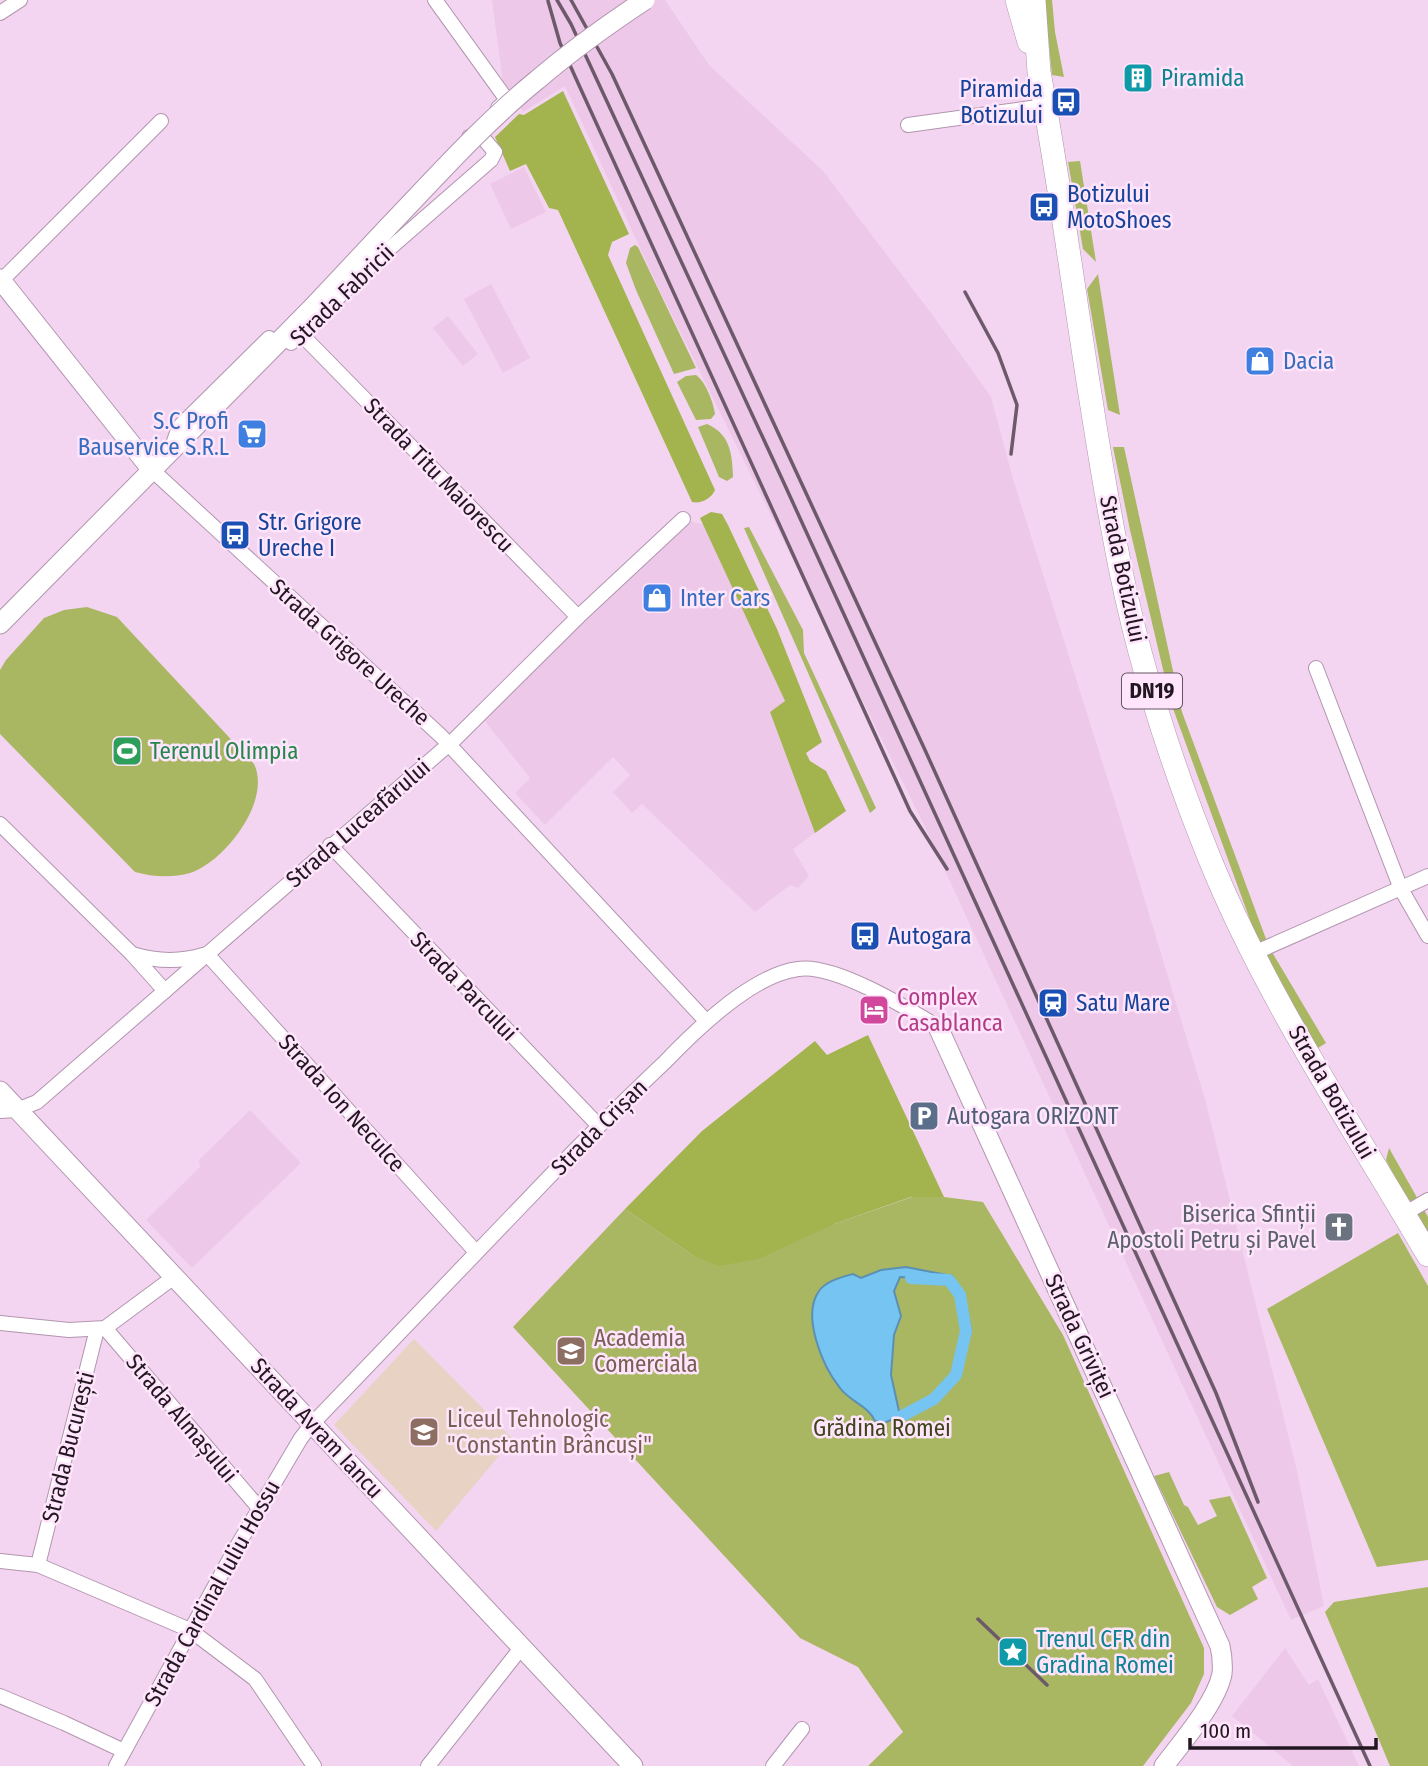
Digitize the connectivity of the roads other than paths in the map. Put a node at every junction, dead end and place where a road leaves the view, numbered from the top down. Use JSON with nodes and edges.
{"nodes":[{"id":1,"x":20,"y":0,"type":"edge"},
{"id":2,"x":435,"y":0,"type":"edge"},
{"id":3,"x":645,"y":0,"type":"edge"},
{"id":4,"x":1017,"y":0,"type":"edge"},
{"id":5,"x":1034,"y":0,"type":"edge"},
{"id":6,"x":0,"y":13,"type":"edge"},
{"id":7,"x":1039,"y":72,"type":"junction"},
{"id":8,"x":1045,"y":106,"type":"junction"},
{"id":9,"x":160,"y":121,"type":"dead end"},
{"id":10,"x":908,"y":125,"type":"dead end"},
{"id":11,"x":467,"y":137,"type":"junction"},
{"id":12,"x":0,"y":281,"type":"edge"},
{"id":13,"x":300,"y":333,"type":"junction"},
{"id":14,"x":170,"y":453,"type":"junction"},
{"id":15,"x":151,"y":468,"type":"junction"},
{"id":16,"x":683,"y":519,"type":"dead end"},
{"id":17,"x":578,"y":617,"type":"junction"},
{"id":18,"x":0,"y":624,"type":"edge"},
{"id":19,"x":1316,"y":668,"type":"dead end"},
{"id":20,"x":448,"y":745,"type":"junction"},
{"id":21,"x":0,"y":824,"type":"edge"},
{"id":22,"x":330,"y":845,"type":"junction"},
{"id":23,"x":1428,"y":876,"type":"edge"},
{"id":24,"x":1401,"y":889,"type":"junction"},
{"id":25,"x":1428,"y":936,"type":"edge"},
{"id":26,"x":1254,"y":953,"type":"junction"},
{"id":27,"x":132,"y":954,"type":"junction"},
{"id":28,"x":207,"y":954,"type":"junction"},
{"id":29,"x":165,"y":990,"type":"junction"},
{"id":30,"x":706,"y":1021,"type":"junction"},
{"id":31,"x":938,"y":1027,"type":"joint"},
{"id":32,"x":0,"y":1091,"type":"edge"},
{"id":33,"x":9,"y":1110,"type":"edge"},
{"id":34,"x":599,"y":1126,"type":"junction"},
{"id":35,"x":1428,"y":1200,"type":"edge"},
{"id":36,"x":1405,"y":1214,"type":"junction"},
{"id":37,"x":476,"y":1252,"type":"junction"},
{"id":38,"x":1428,"y":1255,"type":"edge"},
{"id":39,"x":174,"y":1277,"type":"junction"},
{"id":40,"x":0,"y":1323,"type":"edge"},
{"id":41,"x":101,"y":1329,"type":"junction"},
{"id":42,"x":313,"y":1423,"type":"junction"},
{"id":43,"x":259,"y":1508,"type":"junction"},
{"id":44,"x":0,"y":1561,"type":"edge"},
{"id":45,"x":38,"y":1565,"type":"junction"},
{"id":46,"x":190,"y":1630,"type":"junction"},
{"id":47,"x":521,"y":1648,"type":"junction"},
{"id":48,"x":0,"y":1696,"type":"edge"},
{"id":49,"x":802,"y":1729,"type":"dead end"},
{"id":50,"x":124,"y":1751,"type":"junction"},
{"id":51,"x":116,"y":1766,"type":"edge"},
{"id":52,"x":314,"y":1766,"type":"edge"},
{"id":53,"x":428,"y":1766,"type":"edge"},
{"id":54,"x":633,"y":1766,"type":"edge"},
{"id":55,"x":773,"y":1766,"type":"edge"},
{"id":56,"x":1164,"y":1766,"type":"edge"}],
"edges":[{"from":1,"to":6,"type":"street"},
{"from":2,"to":11,"type":"street"},
{"from":3,"to":14,"type":"street","name":"Strada Fabricii","bridge":true},
{"from":4,"to":7,"type":"main road","name":"Strada Botizului","number":"DN19"},
{"from":5,"to":7,"type":"main road","name":"Strada Botizului","number":"DN19"},
{"from":7,"to":8,"type":"main road","name":"Strada Botizului","number":"DN19"},
{"from":8,"to":10,"type":"street"},
{"from":8,"to":26,"type":"main road","name":"Strada Botizului","number":"DN19"},
{"from":9,"to":12,"type":"street"},
{"from":11,"to":13,"type":"street","name":"Strada Fabricii"},
{"from":11,"to":14,"type":"street","name":"Strada Fabricii"},
{"from":12,"to":15,"type":"street","name":"Strada Grigore Ureche"},
{"from":13,"to":14,"type":"street","name":"Strada Fabricii"},
{"from":13,"to":17,"type":"street","name":"Strada Titu Maiorescu"},
{"from":14,"to":15,"type":"street","name":"Strada Fabricii"},
{"from":15,"to":18,"type":"street","name":"Strada Fabricii"},
{"from":15,"to":20,"type":"street","name":"Strada Grigore Ureche"},
{"from":16,"to":17,"type":"street","name":"Strada Luceafărului"},
{"from":17,"to":20,"type":"street","name":"Strada Luceafărului"},
{"from":19,"to":24,"type":"street"},
{"from":20,"to":22,"type":"street","name":"Strada Luceafărului"},
{"from":20,"to":30,"type":"street","name":"Strada Grigore Ureche"},
{"from":21,"to":27,"type":"street"},
{"from":22,"to":28,"type":"street","name":"Strada Luceafărului"},
{"from":22,"to":34,"type":"street","name":"Strada Parcului"},
{"from":23,"to":24,"type":"street"},
{"from":24,"to":25,"type":"street"},
{"from":24,"to":26,"type":"street"},
{"from":26,"to":36,"type":"main road","name":"Strada Botizului","number":"DN19"},
{"from":27,"to":28,"type":"street"},
{"from":27,"to":29,"type":"street"},
{"from":28,"to":29,"type":"street","name":"Strada Luceafărului"},
{"from":28,"to":37,"type":"street","name":"Strada Ion Neculce"},
{"from":29,"to":33,"type":"street","name":"Strada Luceafărului"},
{"from":30,"to":31,"type":"street","name":"Strada Crișan"},
{"from":30,"to":34,"type":"street","name":"Strada Crișan"},
{"from":31,"to":56,"type":"street","name":"Strada Griviței"},
{"from":32,"to":33,"type":"street","name":"Strada Avram Iancu"},
{"from":33,"to":39,"type":"street","name":"Strada Avram Iancu"},
{"from":34,"to":37,"type":"street","name":"Strada Crișan"},
{"from":35,"to":36,"type":"street"},
{"from":36,"to":38,"type":"main road","name":"Strada Botizului","number":"DN19"},
{"from":37,"to":42,"type":"street","name":"Strada Crișan"},
{"from":39,"to":41,"type":"street"},
{"from":39,"to":42,"type":"street","name":"Strada Avram Iancu"},
{"from":40,"to":41,"type":"street"},
{"from":41,"to":43,"type":"street","name":"Strada Almașului"},
{"from":41,"to":45,"type":"street","name":"Strada București"},
{"from":42,"to":43,"type":"street","name":"Strada Cardinal Iuliu Hossu"},
{"from":42,"to":47,"type":"street","name":"Strada Avram Iancu"},
{"from":43,"to":46,"type":"street","name":"Strada Cardinal Iuliu Hossu"},
{"from":44,"to":45,"type":"street"},
{"from":45,"to":46,"type":"street"},
{"from":46,"to":50,"type":"street","name":"Strada Cardinal Iuliu Hossu"},
{"from":46,"to":52,"type":"street"},
{"from":47,"to":53,"type":"street"},
{"from":47,"to":54,"type":"street","name":"Strada Avram Iancu"},
{"from":48,"to":50,"type":"street"},
{"from":49,"to":55,"type":"street"},
{"from":50,"to":51,"type":"street","name":"Strada Cardinal Iuliu Hossu"}]}
